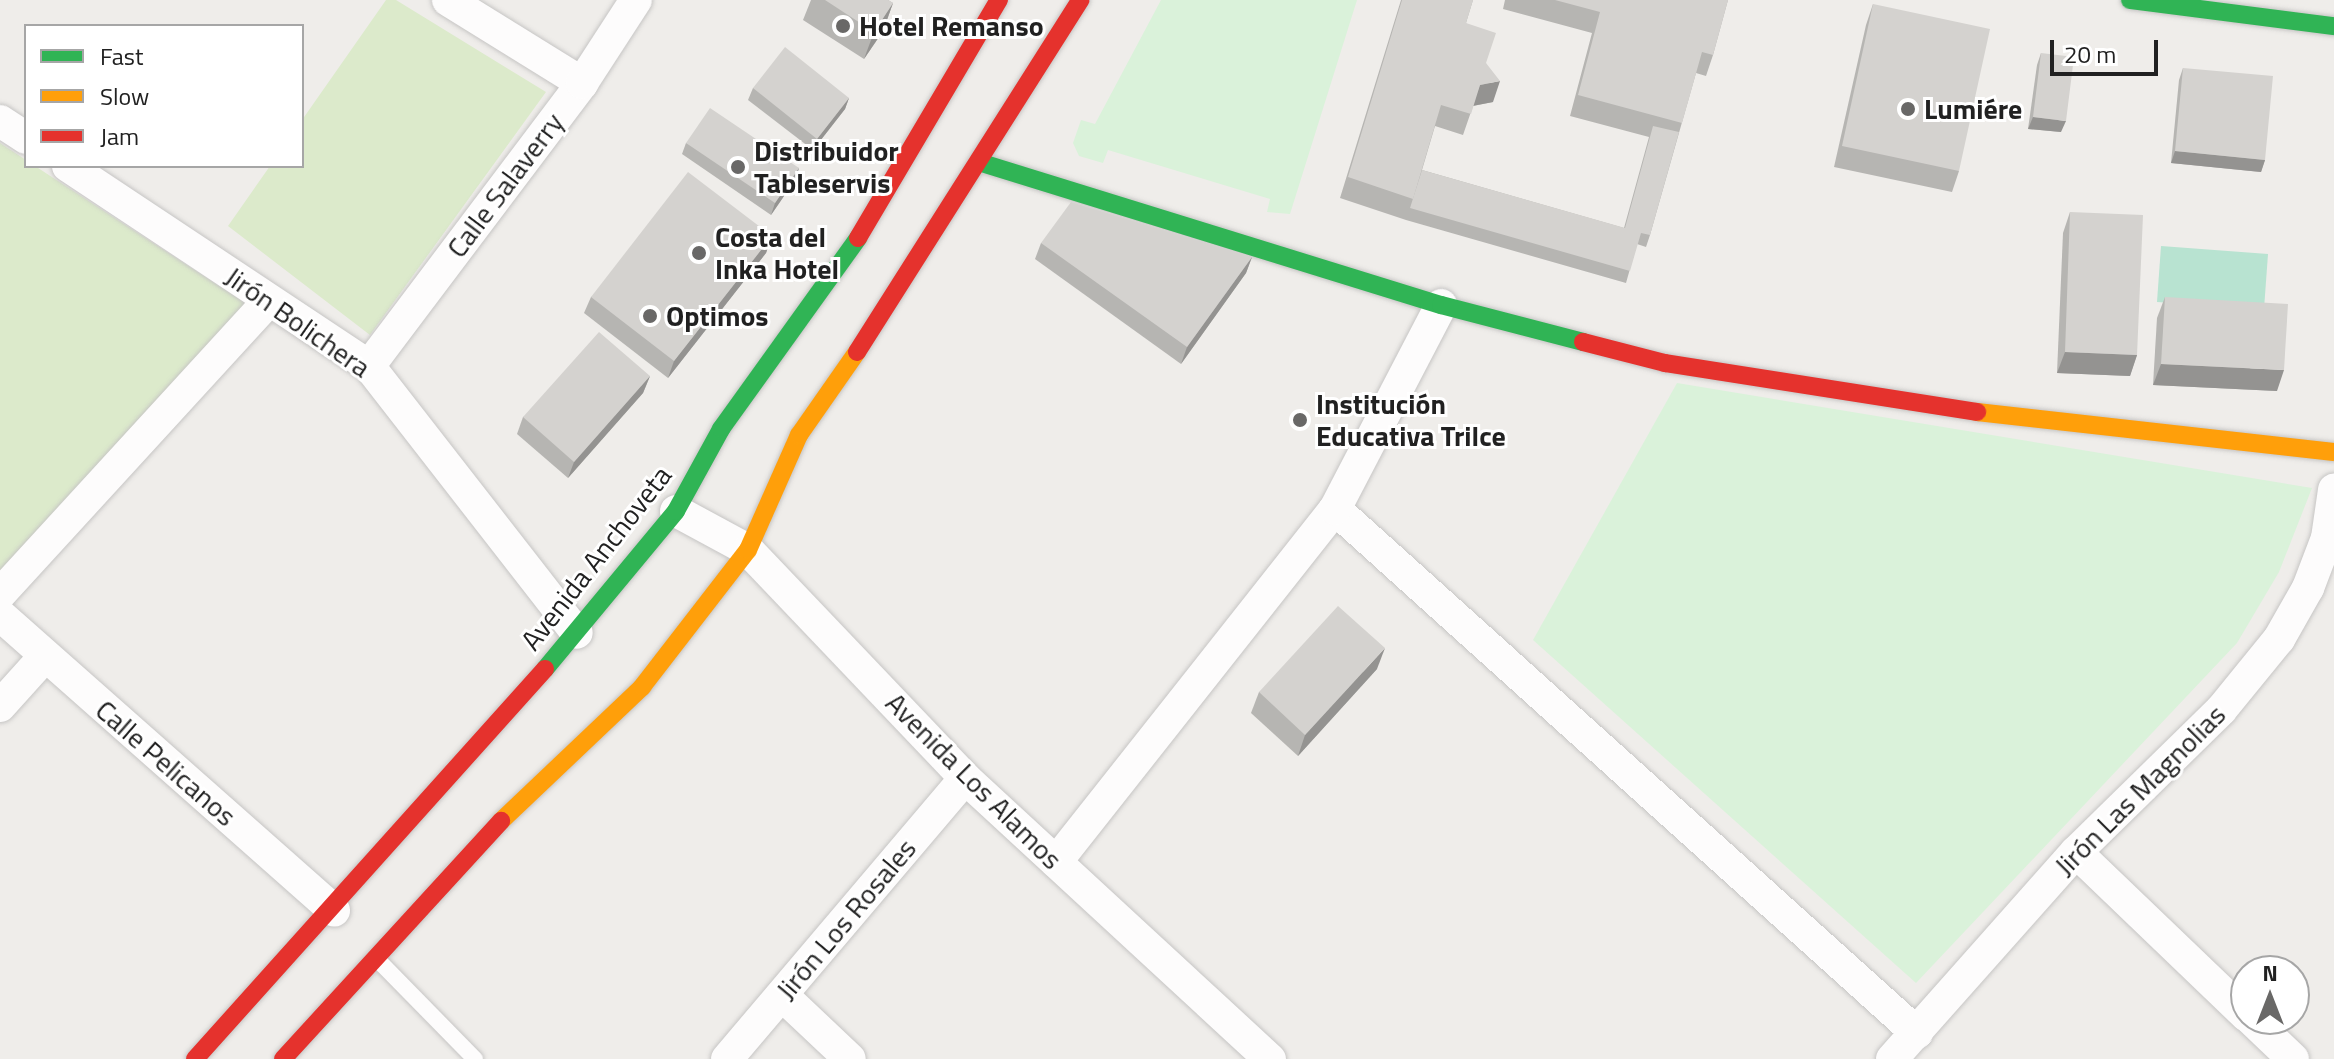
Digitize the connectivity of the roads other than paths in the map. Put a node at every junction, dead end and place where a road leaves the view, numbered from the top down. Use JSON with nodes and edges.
{"nodes":[{"id":1,"x":448,"y":0,"type":"edge"},
{"id":2,"x":636,"y":0,"type":"edge"},
{"id":3,"x":999,"y":0,"type":"edge"},
{"id":4,"x":1080,"y":0,"type":"edge"},
{"id":5,"x":2130,"y":0,"type":"edge"},
{"id":6,"x":2334,"y":26,"type":"edge"},
{"id":7,"x":582,"y":83,"type":"junction"},
{"id":8,"x":0,"y":121,"type":"edge"},
{"id":9,"x":24,"y":137,"type":"edge"},
{"id":10,"x":982,"y":163,"type":"junction"},
{"id":11,"x":71,"y":168,"type":"edge"},
{"id":12,"x":269,"y":300,"type":"junction"},
{"id":13,"x":1441,"y":305,"type":"junction"},
{"id":14,"x":369,"y":366,"type":"junction"},
{"id":15,"x":2334,"y":452,"type":"edge"},
{"id":16,"x":2334,"y":490,"type":"edge"},
{"id":17,"x":1335,"y":509,"type":"junction"},
{"id":18,"x":676,"y":511,"type":"junction"},
{"id":19,"x":748,"y":550,"type":"junction"},
{"id":20,"x":0,"y":594,"type":"edge"},
{"id":21,"x":0,"y":615,"type":"edge"},
{"id":22,"x":577,"y":633,"type":"junction"},
{"id":23,"x":45,"y":656,"type":"junction"},
{"id":24,"x":0,"y":706,"type":"edge"},
{"id":25,"x":965,"y":778,"type":"junction"},
{"id":26,"x":2076,"y":852,"type":"junction"},
{"id":27,"x":1056,"y":862,"type":"junction"},
{"id":28,"x":334,"y":910,"type":"junction"},
{"id":29,"x":377,"y":959,"type":"junction"},
{"id":30,"x":782,"y":995,"type":"junction"},
{"id":31,"x":2230,"y":1000,"type":"edge"},
{"id":32,"x":1917,"y":1033,"type":"junction"},
{"id":33,"x":2268,"y":1035,"type":"edge"},
{"id":34,"x":195,"y":1059,"type":"edge"},
{"id":35,"x":283,"y":1059,"type":"edge"},
{"id":36,"x":475,"y":1059,"type":"edge"},
{"id":37,"x":727,"y":1059,"type":"edge"},
{"id":38,"x":850,"y":1059,"type":"edge"},
{"id":39,"x":1270,"y":1059,"type":"edge"},
{"id":40,"x":1892,"y":1059,"type":"edge"},
{"id":41,"x":2293,"y":1059,"type":"edge"}],
"edges":[{"from":1,"to":7,"type":"street"},
{"from":2,"to":7,"type":"street","name":"Calle Salaverry"},
{"from":3,"to":18,"type":"main road","name":"Avenida Anchoveta"},
{"from":4,"to":10,"type":"main road"},
{"from":5,"to":6,"type":"main road"},
{"from":7,"to":14,"type":"street","name":"Calle Salaverry"},
{"from":8,"to":9,"type":"street"},
{"from":10,"to":13,"type":"main road"},
{"from":10,"to":19,"type":"main road"},
{"from":11,"to":12,"type":"street","name":"Jirón Bolichera"},
{"from":12,"to":14,"type":"street","name":"Jirón Bolichera"},
{"from":12,"to":20,"type":"street"},
{"from":13,"to":15,"type":"main road"},
{"from":13,"to":17,"type":"street"},
{"from":14,"to":22,"type":"street","name":"Jirón Bolichera"},
{"from":16,"to":26,"type":"street","name":"Jirón Las Magnolias"},
{"from":17,"to":27,"type":"street"},
{"from":17,"to":32,"type":"street"},
{"from":18,"to":19,"type":"street","name":"Avenida Los Alamos"},
{"from":18,"to":22,"type":"main road","name":"Avenida Anchoveta"},
{"from":19,"to":25,"type":"street","name":"Avenida Los Alamos"},
{"from":19,"to":29,"type":"main road"},
{"from":21,"to":23,"type":"street","name":"Calle Pelicanos"},
{"from":22,"to":28,"type":"main road","name":"Avenida Anchoveta"},
{"from":23,"to":24,"type":"street"},
{"from":23,"to":28,"type":"street","name":"Calle Pelicanos"},
{"from":25,"to":27,"type":"street","name":"Avenida Los Alamos"},
{"from":25,"to":30,"type":"street","name":"Jirón Los Rosales"},
{"from":26,"to":31,"type":"street"},
{"from":26,"to":32,"type":"street","name":"Jirón Las Magnolias"},
{"from":27,"to":39,"type":"street","name":"Avenida Los Alamos"},
{"from":28,"to":34,"type":"main road","name":"Avenida Anchoveta"},
{"from":29,"to":35,"type":"main road"},
{"from":29,"to":36,"type":"lane"},
{"from":30,"to":37,"type":"street","name":"Jirón Los Rosales"},
{"from":30,"to":38,"type":"street"},
{"from":32,"to":40,"type":"street","name":"Jirón Las Magnolias"},
{"from":33,"to":41,"type":"street"}]}
